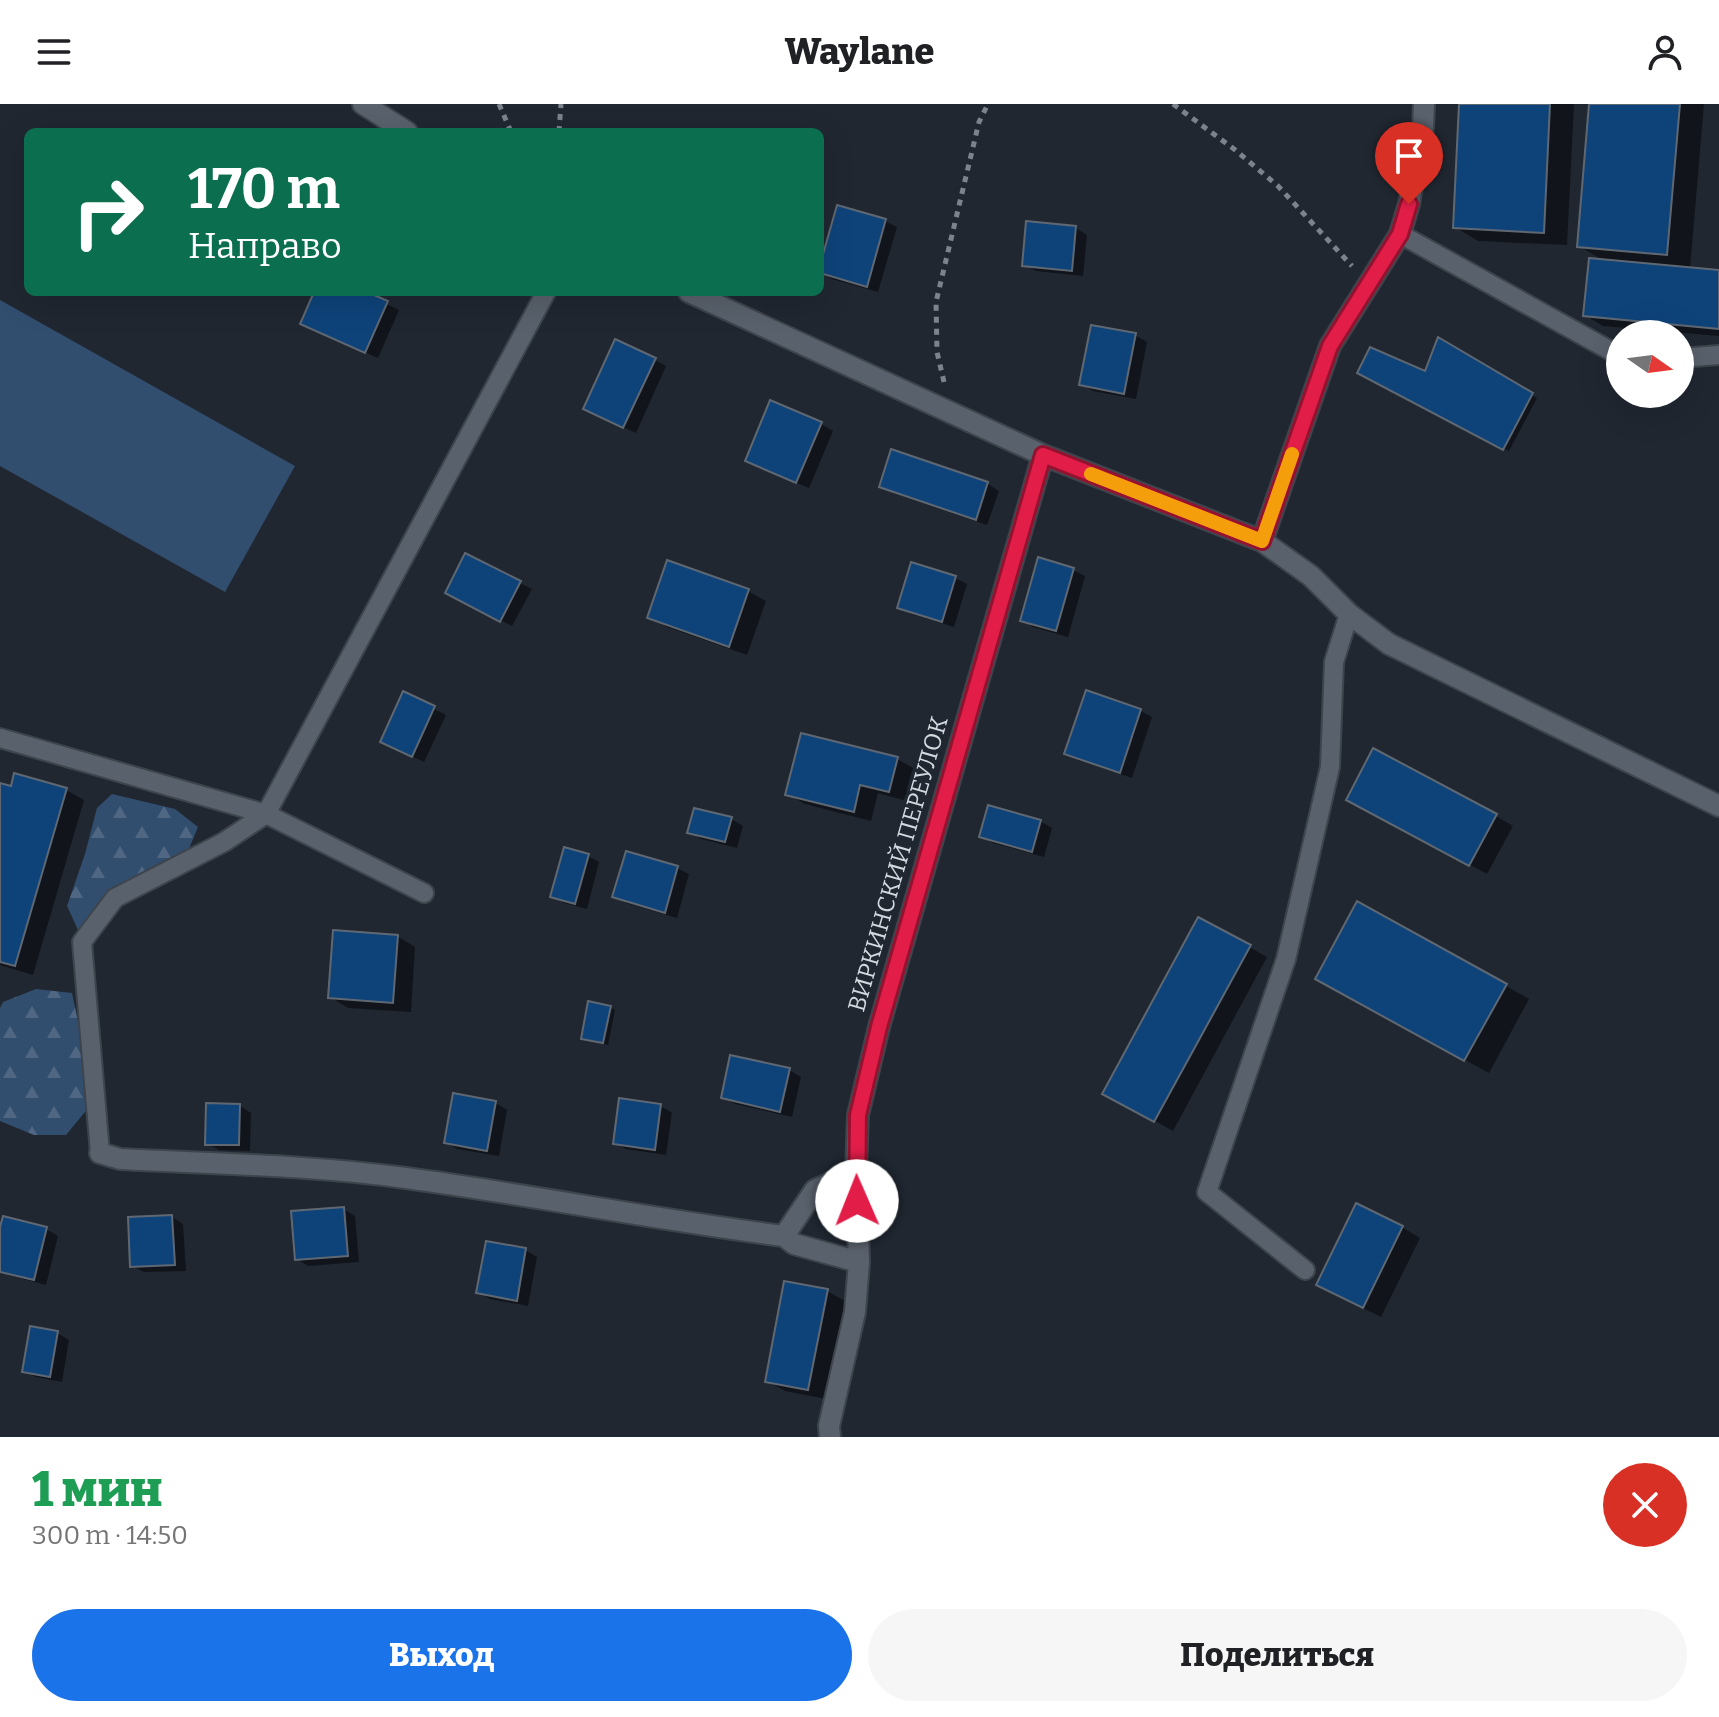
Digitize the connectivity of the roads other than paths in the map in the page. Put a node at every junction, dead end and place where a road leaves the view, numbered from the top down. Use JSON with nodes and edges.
{"nodes":[{"id":1,"x":363,"y":104,"type":"edge"},
{"id":2,"x":1424,"y":104,"type":"edge"},
{"id":3,"x":401,"y":128,"type":"edge"},
{"id":4,"x":1400,"y":234,"type":"junction"},
{"id":5,"x":544,"y":296,"type":"edge"},
{"id":6,"x":698,"y":296,"type":"edge"},
{"id":7,"x":1606,"y":348,"type":"edge"},
{"id":8,"x":1719,"y":355,"type":"edge"},
{"id":9,"x":1694,"y":357,"type":"edge"},
{"id":10,"x":1043,"y":455,"type":"junction"},
{"id":11,"x":1262,"y":541,"type":"junction"},
{"id":12,"x":1349,"y":614,"type":"junction"},
{"id":13,"x":0,"y":738,"type":"edge"},
{"id":14,"x":1719,"y":806,"type":"edge"},
{"id":15,"x":266,"y":814,"type":"junction"},
{"id":16,"x":424,"y":893,"type":"dead end"},
{"id":17,"x":100,"y":1153,"type":"joint"},
{"id":18,"x":856,"y":1171,"type":"junction"},
{"id":19,"x":784,"y":1236,"type":"junction"},
{"id":20,"x":859,"y":1262,"type":"junction"},
{"id":21,"x":1305,"y":1270,"type":"dead end"},
{"id":22,"x":830,"y":1437,"type":"edge"}],
"edges":[{"from":1,"to":3,"type":"street"},
{"from":2,"to":4,"type":"street"},
{"from":4,"to":7,"type":"lane"},
{"from":4,"to":11,"type":"street"},
{"from":5,"to":15,"type":"lane"},
{"from":6,"to":10,"type":"street"},
{"from":8,"to":9,"type":"lane"},
{"from":10,"to":11,"type":"street"},
{"from":10,"to":18,"type":"street","name":"ВИРКИНСКИЙ ПЕРЕУЛОК"},
{"from":11,"to":12,"type":"street"},
{"from":12,"to":14,"type":"street"},
{"from":12,"to":21,"type":"lane"},
{"from":13,"to":15,"type":"lane"},
{"from":15,"to":16,"type":"lane"},
{"from":15,"to":17,"type":"lane"},
{"from":17,"to":19,"type":"street"},
{"from":18,"to":19,"type":"street"},
{"from":18,"to":20,"type":"street","name":"ВИРКИНСКИЙ ПЕРЕУЛОК"},
{"from":19,"to":20,"type":"street"},
{"from":20,"to":22,"type":"street","name":"ВИРКИНСКИЙ ПЕРЕУЛОК"}]}
